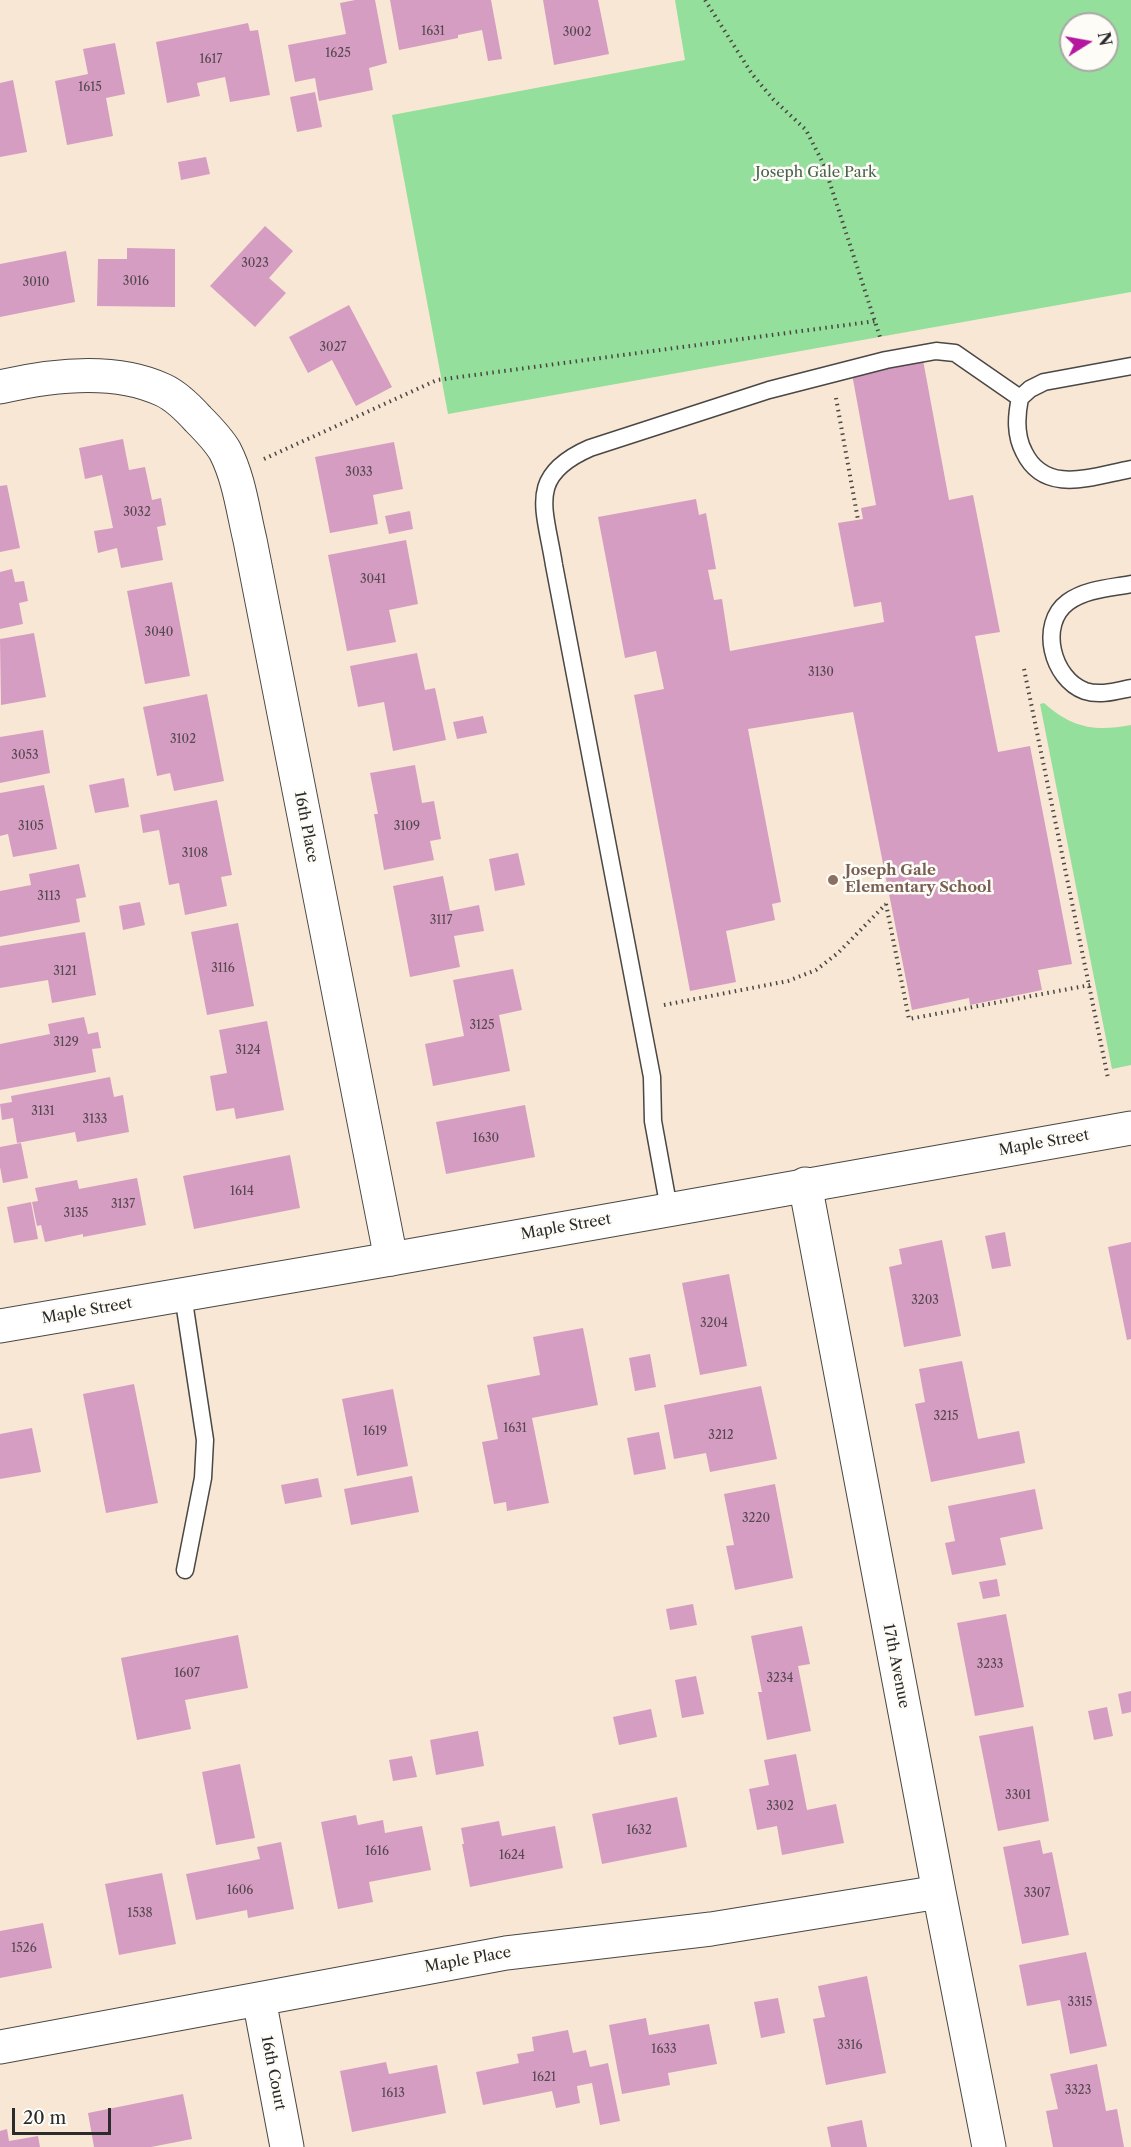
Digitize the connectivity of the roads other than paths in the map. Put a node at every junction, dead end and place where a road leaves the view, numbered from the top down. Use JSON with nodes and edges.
{"nodes":[{"id":1,"x":1131,"y":366,"type":"edge"},
{"id":2,"x":0,"y":387,"type":"edge"},
{"id":3,"x":1020,"y":398,"type":"junction"},
{"id":4,"x":1131,"y":470,"type":"edge"},
{"id":5,"x":1131,"y":584,"type":"edge"},
{"id":6,"x":1131,"y":688,"type":"edge"},
{"id":7,"x":1131,"y":1128,"type":"edge"},
{"id":8,"x":805,"y":1184,"type":"junction"},
{"id":9,"x":669,"y":1209,"type":"junction"},
{"id":10,"x":390,"y":1259,"type":"junction"},
{"id":11,"x":183,"y":1295,"type":"junction"},
{"id":12,"x":0,"y":1326,"type":"edge"},
{"id":13,"x":185,"y":1570,"type":"dead end"},
{"id":14,"x":939,"y":1892,"type":"junction"},
{"id":15,"x":260,"y":1999,"type":"junction"},
{"id":16,"x":0,"y":2047,"type":"edge"},
{"id":17,"x":287,"y":2147,"type":"edge"},
{"id":18,"x":989,"y":2147,"type":"edge"}],
"edges":[{"from":1,"to":3,"type":"lane"},
{"from":2,"to":10,"type":"street","name":"16th Place"},
{"from":3,"to":4,"type":"lane"},
{"from":3,"to":9,"type":"lane"},
{"from":5,"to":6,"type":"lane"},
{"from":7,"to":8,"type":"street","name":"Maple Street"},
{"from":8,"to":9,"type":"street","name":"Maple Street"},
{"from":8,"to":14,"type":"street","name":"17th Avenue"},
{"from":9,"to":10,"type":"street","name":"Maple Street"},
{"from":10,"to":11,"type":"street","name":"Maple Street"},
{"from":11,"to":12,"type":"street","name":"Maple Street"},
{"from":11,"to":13,"type":"lane"},
{"from":14,"to":15,"type":"street","name":"Maple Place"},
{"from":14,"to":18,"type":"street","name":"17th Avenue"},
{"from":15,"to":16,"type":"street","name":"Maple Place"},
{"from":15,"to":17,"type":"street","name":"16th Court"}]}
